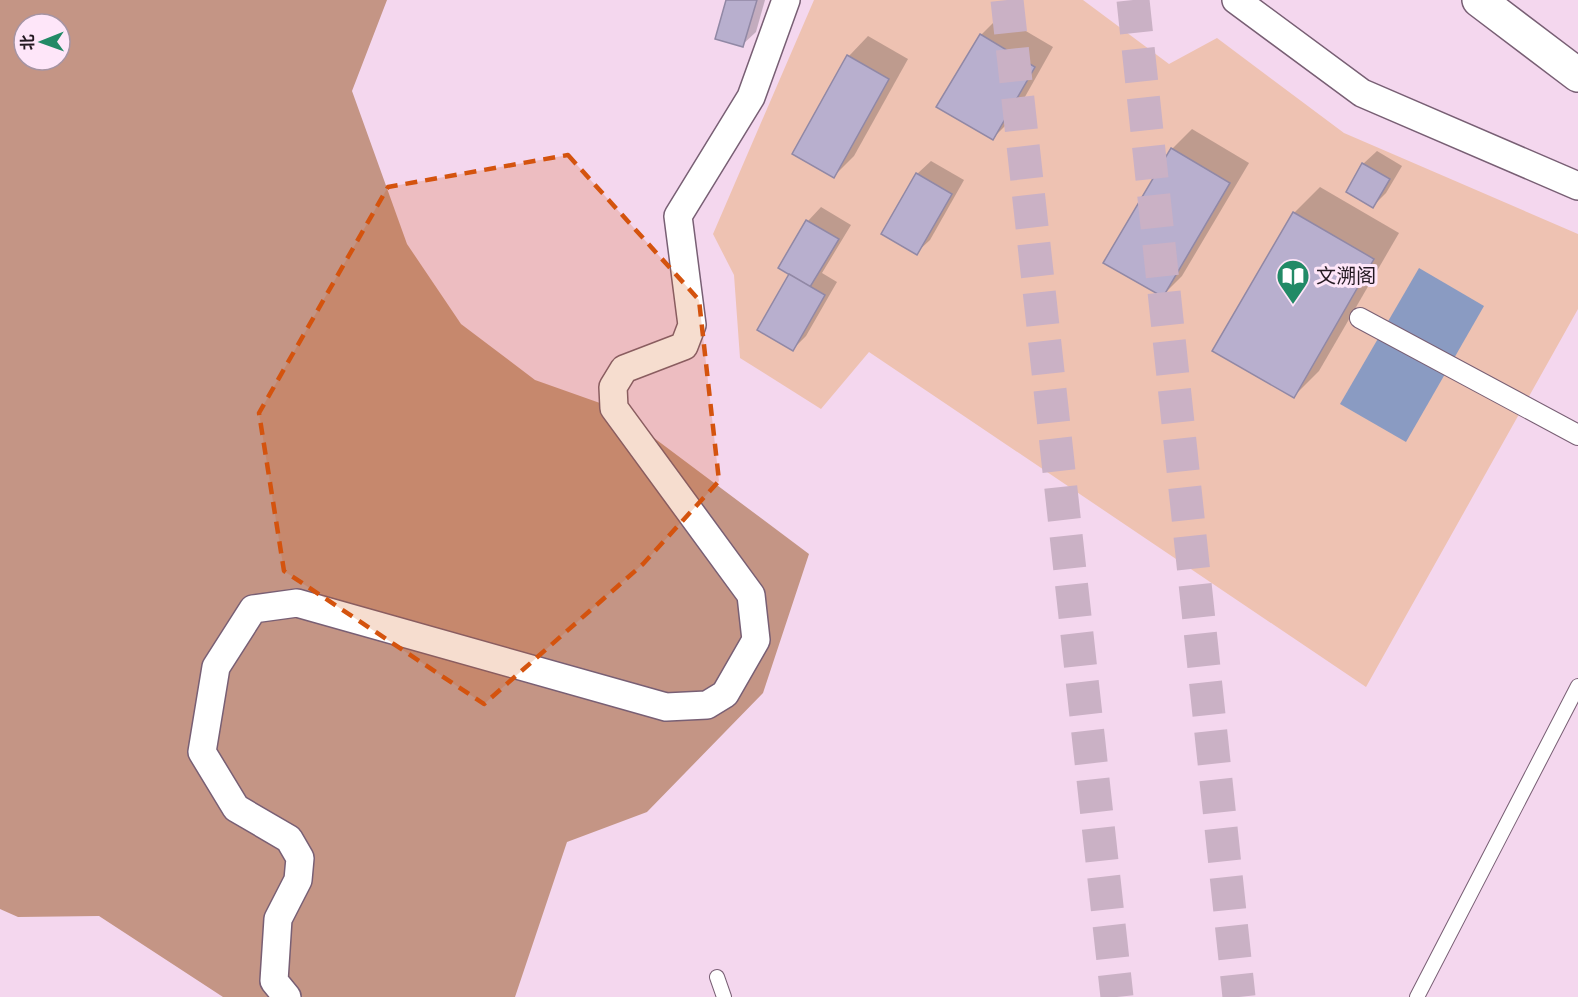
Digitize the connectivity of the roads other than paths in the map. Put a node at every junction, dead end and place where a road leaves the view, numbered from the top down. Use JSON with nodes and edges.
{"nodes":[{"id":1,"x":786,"y":0,"type":"edge"},
{"id":2,"x":1236,"y":0,"type":"edge"},
{"id":3,"x":1479,"y":0,"type":"edge"},
{"id":4,"x":1578,"y":75,"type":"edge"},
{"id":5,"x":1578,"y":186,"type":"edge"},
{"id":6,"x":1366,"y":321,"type":"dead end"},
{"id":7,"x":1578,"y":435,"type":"edge"},
{"id":8,"x":1578,"y":686,"type":"edge"},
{"id":9,"x":717,"y":977,"type":"dead end"},
{"id":10,"x":287,"y":997,"type":"edge"},
{"id":11,"x":723,"y":997,"type":"edge"},
{"id":12,"x":1417,"y":997,"type":"edge"}],
"edges":[{"from":1,"to":10,"type":"street"},
{"from":2,"to":5,"type":"street"},
{"from":3,"to":4,"type":"street"},
{"from":6,"to":7,"type":"street"},
{"from":8,"to":12,"type":"lane"},
{"from":9,"to":11,"type":"lane"}]}
